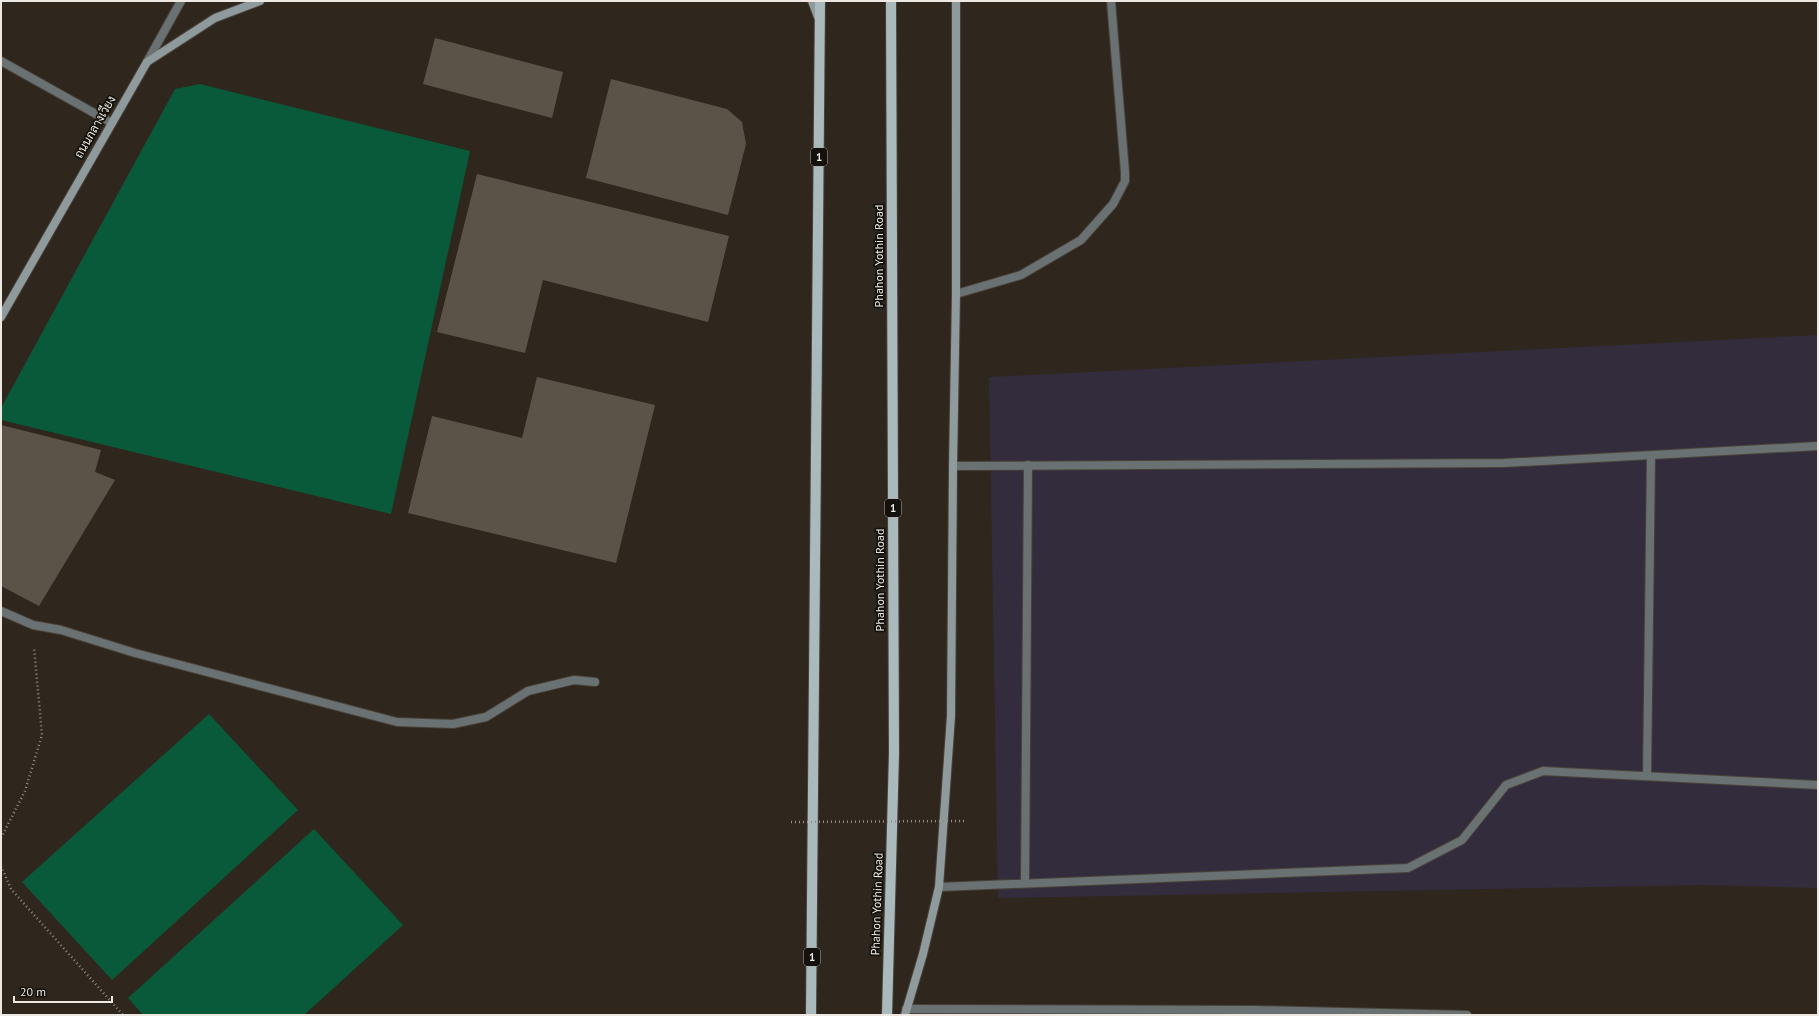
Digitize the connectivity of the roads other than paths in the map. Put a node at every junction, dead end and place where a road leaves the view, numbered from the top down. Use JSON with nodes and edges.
{"nodes":[{"id":1,"x":181,"y":1,"type":"edge"},
{"id":2,"x":260,"y":1,"type":"edge"},
{"id":3,"x":812,"y":1,"type":"edge"},
{"id":4,"x":820,"y":1,"type":"edge"},
{"id":5,"x":891,"y":1,"type":"edge"},
{"id":6,"x":956,"y":1,"type":"edge"},
{"id":7,"x":1111,"y":1,"type":"edge"},
{"id":8,"x":819,"y":20,"type":"junction"},
{"id":9,"x":1,"y":61,"type":"edge"},
{"id":10,"x":147,"y":62,"type":"junction"},
{"id":11,"x":112,"y":123,"type":"junction"},
{"id":12,"x":956,"y":294,"type":"junction"},
{"id":13,"x":1,"y":317,"type":"edge"},
{"id":14,"x":1818,"y":446,"type":"edge"},
{"id":15,"x":1651,"y":456,"type":"junction"},
{"id":16,"x":1028,"y":465,"type":"junction"},
{"id":17,"x":953,"y":466,"type":"junction"},
{"id":18,"x":1,"y":611,"type":"edge"},
{"id":19,"x":595,"y":682,"type":"dead end"},
{"id":20,"x":1647,"y":776,"type":"junction"},
{"id":21,"x":1818,"y":785,"type":"edge"},
{"id":22,"x":1025,"y":882,"type":"junction"},
{"id":23,"x":939,"y":886,"type":"junction"},
{"id":24,"x":906,"y":1012,"type":"edge"},
{"id":25,"x":811,"y":1015,"type":"edge"},
{"id":26,"x":887,"y":1015,"type":"edge"},
{"id":27,"x":1467,"y":1015,"type":"edge"}],
"edges":[{"from":1,"to":10,"type":"street"},
{"from":2,"to":10,"type":"main road","name":"ถนนกลางเวียง"},
{"from":3,"to":8,"type":"main road"},
{"from":4,"to":8,"type":"main road","number":"1"},
{"from":5,"to":26,"type":"main road","name":"Phahon Yothin Road","number":"1"},
{"from":6,"to":12,"type":"main road"},
{"from":7,"to":12,"type":"street"},
{"from":8,"to":25,"type":"main road","number":"1"},
{"from":9,"to":11,"type":"street"},
{"from":10,"to":11,"type":"main road","name":"ถนนกลางเวียง"},
{"from":11,"to":13,"type":"main road","name":"ถนนกลางเวียง"},
{"from":12,"to":17,"type":"main road"},
{"from":14,"to":15,"type":"street"},
{"from":15,"to":16,"type":"street"},
{"from":15,"to":20,"type":"street"},
{"from":16,"to":17,"type":"street"},
{"from":16,"to":22,"type":"street"},
{"from":17,"to":23,"type":"main road"},
{"from":18,"to":19,"type":"street"},
{"from":20,"to":21,"type":"street"},
{"from":20,"to":22,"type":"street"},
{"from":22,"to":23,"type":"street"},
{"from":23,"to":24,"type":"main road"},
{"from":24,"to":27,"type":"street"}]}
